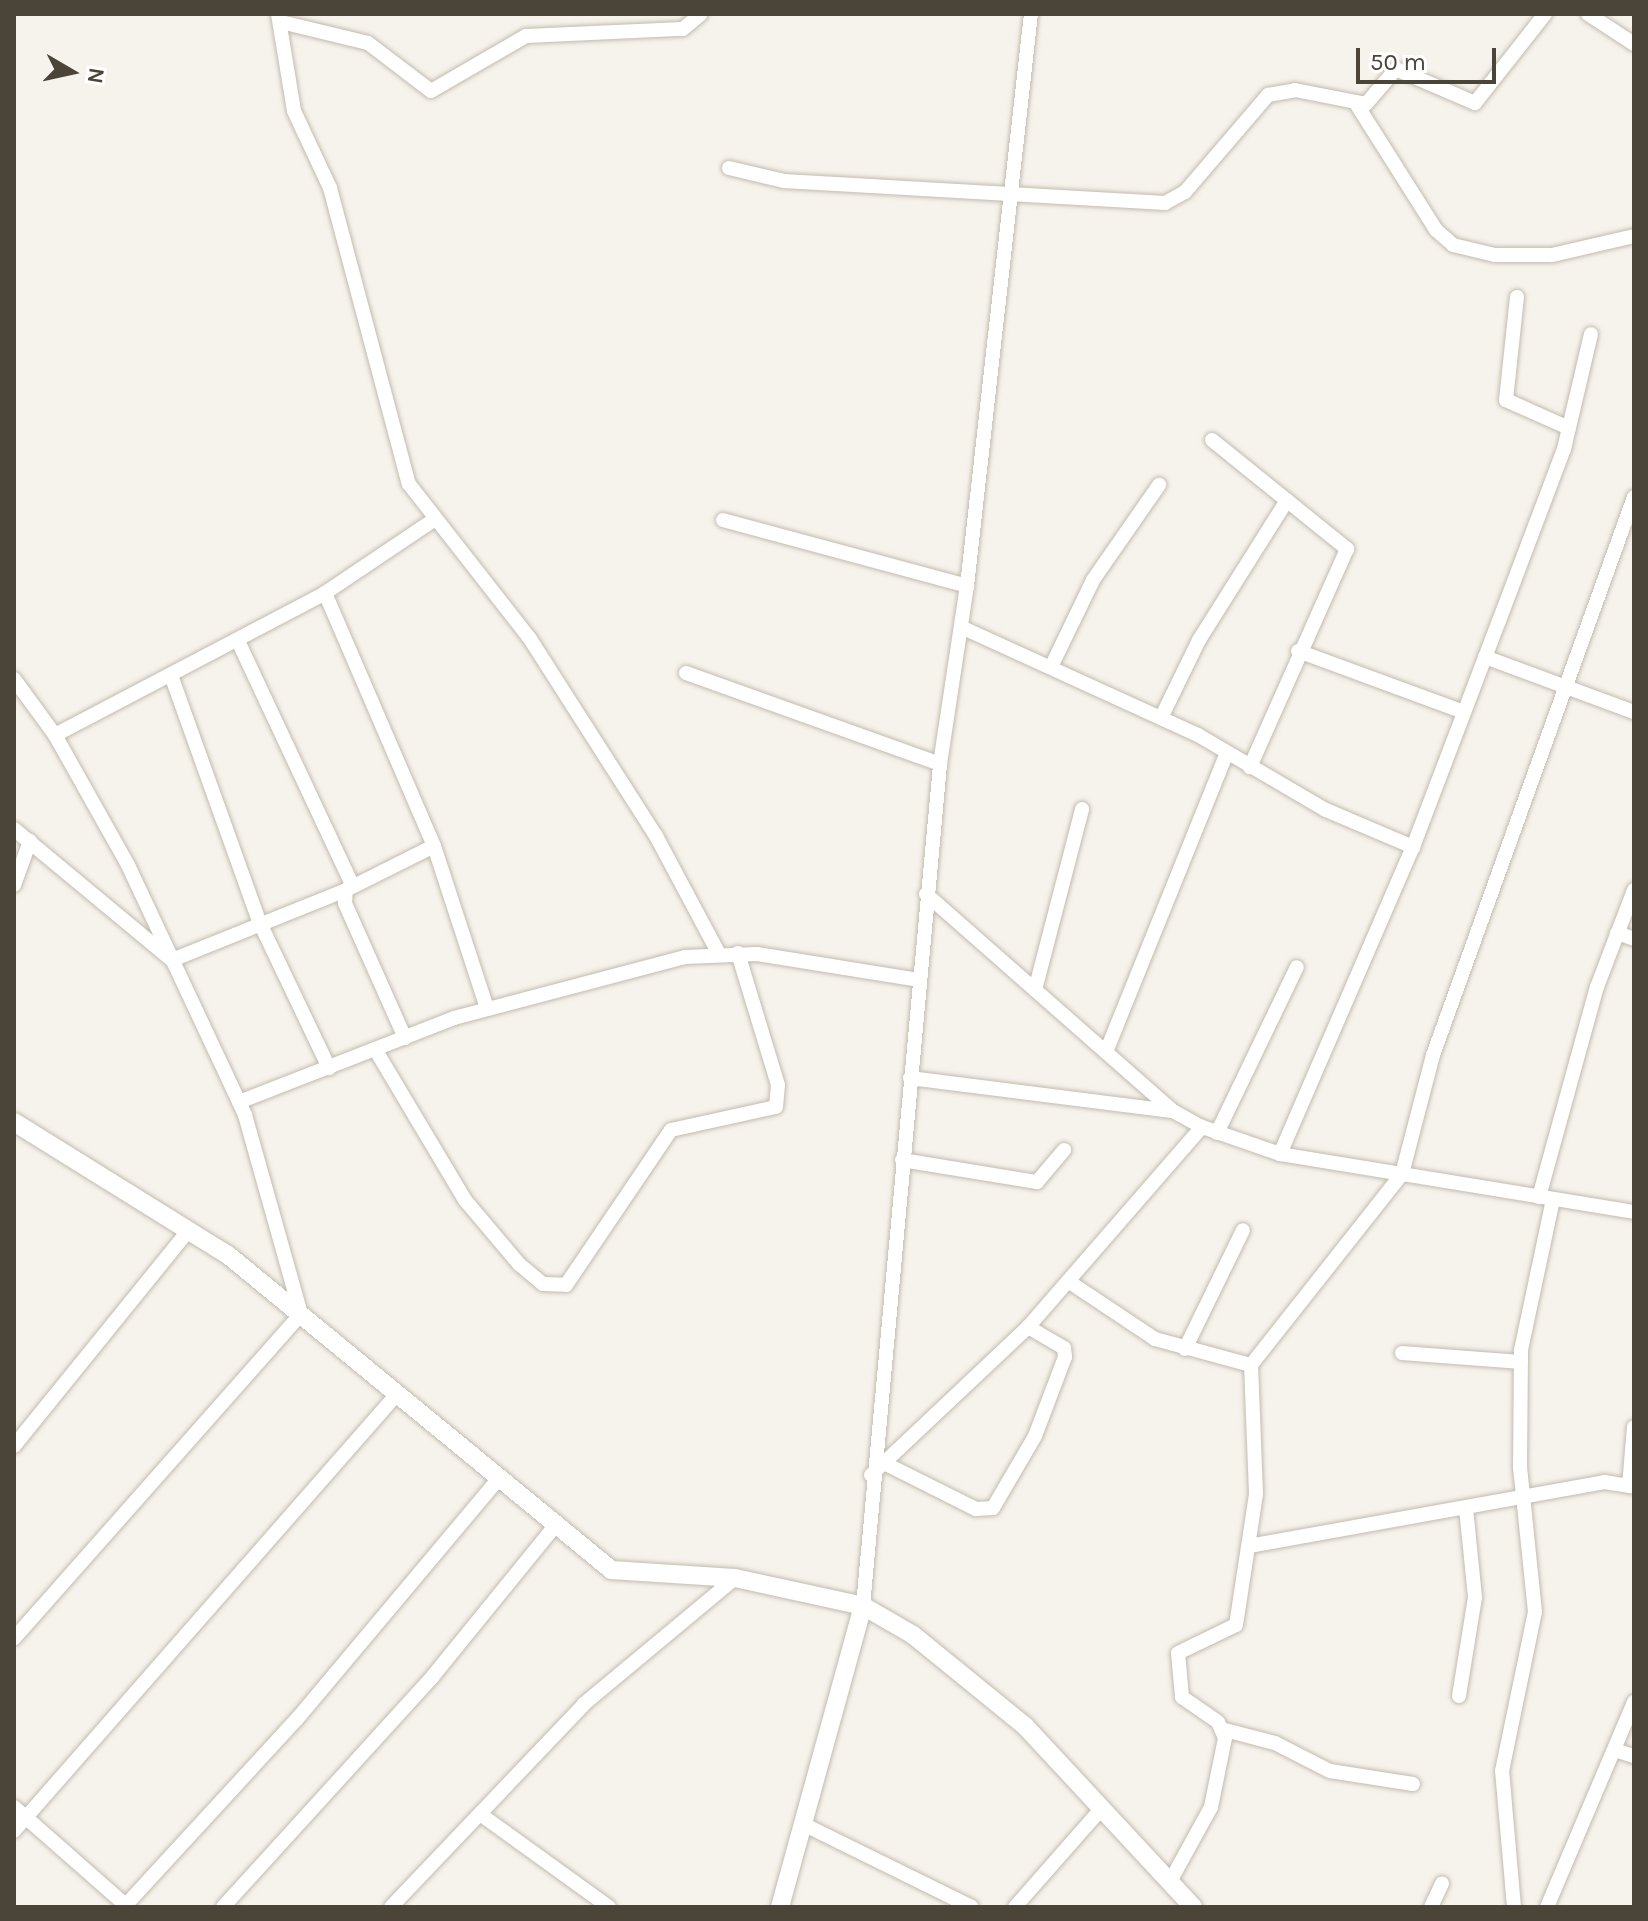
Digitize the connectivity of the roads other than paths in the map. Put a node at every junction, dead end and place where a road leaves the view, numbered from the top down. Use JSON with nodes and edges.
{"nodes":[{"id":1,"x":701,"y":14,"type":"edge"},
{"id":2,"x":1031,"y":14,"type":"edge"},
{"id":3,"x":1545,"y":14,"type":"edge"},
{"id":4,"x":1588,"y":14,"type":"edge"},
{"id":5,"x":280,"y":18,"type":"edge"},
{"id":6,"x":1634,"y":44,"type":"edge"},
{"id":7,"x":1357,"y":105,"type":"junction"},
{"id":8,"x":729,"y":168,"type":"dead end"},
{"id":9,"x":1014,"y":192,"type":"junction"},
{"id":10,"x":1634,"y":236,"type":"edge"},
{"id":11,"x":1517,"y":297,"type":"dead end"},
{"id":12,"x":1591,"y":334,"type":"dead end"},
{"id":13,"x":1569,"y":428,"type":"junction"},
{"id":14,"x":1212,"y":440,"type":"dead end"},
{"id":15,"x":1159,"y":485,"type":"dead end"},
{"id":16,"x":1634,"y":497,"type":"edge"},
{"id":17,"x":1287,"y":500,"type":"junction"},
{"id":18,"x":723,"y":520,"type":"dead end"},
{"id":19,"x":432,"y":521,"type":"junction"},
{"id":20,"x":1628,"y":526,"type":"edge"},
{"id":21,"x":967,"y":586,"type":"junction"},
{"id":22,"x":325,"y":593,"type":"junction"},
{"id":23,"x":961,"y":627,"type":"junction"},
{"id":24,"x":238,"y":641,"type":"junction"},
{"id":25,"x":1298,"y":651,"type":"junction"},
{"id":26,"x":1485,"y":657,"type":"junction"},
{"id":27,"x":1052,"y":665,"type":"junction"},
{"id":28,"x":686,"y":673,"type":"dead end"},
{"id":29,"x":172,"y":678,"type":"junction"},
{"id":30,"x":14,"y":679,"type":"edge"},
{"id":31,"x":1560,"y":688,"type":"junction"},
{"id":32,"x":1464,"y":712,"type":"junction"},
{"id":33,"x":1634,"y":712,"type":"edge"},
{"id":34,"x":1161,"y":718,"type":"junction"},
{"id":35,"x":55,"y":735,"type":"junction"},
{"id":36,"x":1227,"y":753,"type":"junction"},
{"id":37,"x":940,"y":764,"type":"junction"},
{"id":38,"x":1250,"y":767,"type":"junction"},
{"id":39,"x":1082,"y":809,"type":"dead end"},
{"id":40,"x":14,"y":829,"type":"edge"},
{"id":41,"x":30,"y":841,"type":"junction"},
{"id":42,"x":434,"y":846,"type":"junction"},
{"id":43,"x":1413,"y":847,"type":"junction"},
{"id":44,"x":14,"y":885,"type":"edge"},
{"id":45,"x":349,"y":887,"type":"junction"},
{"id":46,"x":1634,"y":890,"type":"edge"},
{"id":47,"x":926,"y":894,"type":"junction"},
{"id":48,"x":259,"y":921,"type":"junction"},
{"id":49,"x":1617,"y":933,"type":"junction"},
{"id":50,"x":1634,"y":939,"type":"edge"},
{"id":51,"x":718,"y":952,"type":"junction"},
{"id":52,"x":738,"y":953,"type":"junction"},
{"id":53,"x":172,"y":960,"type":"junction"},
{"id":54,"x":1297,"y":967,"type":"dead end"},
{"id":55,"x":920,"y":980,"type":"junction"},
{"id":56,"x":1035,"y":990,"type":"junction"},
{"id":57,"x":487,"y":1008,"type":"junction"},
{"id":58,"x":405,"y":1038,"type":"junction"},
{"id":59,"x":375,"y":1049,"type":"junction"},
{"id":60,"x":1106,"y":1052,"type":"junction"},
{"id":61,"x":329,"y":1068,"type":"junction"},
{"id":62,"x":910,"y":1078,"type":"junction"},
{"id":63,"x":239,"y":1102,"type":"junction"},
{"id":64,"x":1173,"y":1111,"type":"junction"},
{"id":65,"x":14,"y":1122,"type":"edge"},
{"id":66,"x":1202,"y":1127,"type":"junction"},
{"id":67,"x":1217,"y":1133,"type":"junction"},
{"id":68,"x":1064,"y":1150,"type":"dead end"},
{"id":69,"x":1280,"y":1154,"type":"junction"},
{"id":70,"x":902,"y":1160,"type":"junction"},
{"id":71,"x":1402,"y":1174,"type":"junction"},
{"id":72,"x":1546,"y":1198,"type":"junction"},
{"id":73,"x":1634,"y":1212,"type":"edge"},
{"id":74,"x":190,"y":1229,"type":"junction"},
{"id":75,"x":1243,"y":1230,"type":"dead end"},
{"id":76,"x":1071,"y":1283,"type":"junction"},
{"id":77,"x":301,"y":1314,"type":"junction"},
{"id":78,"x":1028,"y":1327,"type":"junction"},
{"id":79,"x":1185,"y":1349,"type":"junction"},
{"id":80,"x":1402,"y":1353,"type":"dead end"},
{"id":81,"x":1521,"y":1362,"type":"junction"},
{"id":82,"x":1251,"y":1365,"type":"junction"},
{"id":83,"x":397,"y":1394,"type":"junction"},
{"id":84,"x":1634,"y":1427,"type":"edge"},
{"id":85,"x":14,"y":1446,"type":"edge"},
{"id":86,"x":884,"y":1463,"type":"junction"},
{"id":87,"x":871,"y":1475,"type":"junction"},
{"id":88,"x":497,"y":1481,"type":"junction"},
{"id":89,"x":1631,"y":1486,"type":"edge"},
{"id":90,"x":1522,"y":1499,"type":"junction"},
{"id":91,"x":1466,"y":1508,"type":"junction"},
{"id":92,"x":554,"y":1527,"type":"junction"},
{"id":93,"x":1249,"y":1546,"type":"junction"},
{"id":94,"x":735,"y":1578,"type":"junction"},
{"id":95,"x":863,"y":1606,"type":"junction"},
{"id":96,"x":14,"y":1638,"type":"edge"},
{"id":97,"x":1459,"y":1696,"type":"dead end"},
{"id":98,"x":1634,"y":1702,"type":"edge"},
{"id":99,"x":1225,"y":1730,"type":"junction"},
{"id":100,"x":1615,"y":1750,"type":"junction"},
{"id":101,"x":1634,"y":1756,"type":"edge"},
{"id":102,"x":1413,"y":1784,"type":"dead end"},
{"id":103,"x":1103,"y":1807,"type":"junction"},
{"id":104,"x":20,"y":1812,"type":"edge"},
{"id":105,"x":480,"y":1814,"type":"junction"},
{"id":106,"x":805,"y":1825,"type":"junction"},
{"id":107,"x":14,"y":1831,"type":"edge"},
{"id":108,"x":1172,"y":1878,"type":"junction"},
{"id":109,"x":1442,"y":1883,"type":"dead end"},
{"id":110,"x":126,"y":1906,"type":"edge"},
{"id":111,"x":223,"y":1907,"type":"edge"},
{"id":112,"x":391,"y":1907,"type":"edge"},
{"id":113,"x":609,"y":1907,"type":"edge"},
{"id":114,"x":780,"y":1907,"type":"edge"},
{"id":115,"x":972,"y":1907,"type":"edge"},
{"id":116,"x":1015,"y":1907,"type":"edge"},
{"id":117,"x":1193,"y":1907,"type":"edge"},
{"id":118,"x":1431,"y":1907,"type":"edge"},
{"id":119,"x":1514,"y":1907,"type":"edge"},
{"id":120,"x":1547,"y":1907,"type":"edge"}],
"edges":[{"from":1,"to":5,"type":"street"},
{"from":2,"to":9,"type":"street"},
{"from":3,"to":7,"type":"street"},
{"from":4,"to":6,"type":"street"},
{"from":5,"to":19,"type":"street"},
{"from":7,"to":9,"type":"street"},
{"from":7,"to":10,"type":"street"},
{"from":8,"to":9,"type":"street"},
{"from":9,"to":21,"type":"street"},
{"from":11,"to":13,"type":"street"},
{"from":12,"to":13,"type":"street"},
{"from":13,"to":26,"type":"street"},
{"from":14,"to":17,"type":"street"},
{"from":15,"to":27,"type":"street"},
{"from":16,"to":20,"type":"street"},
{"from":17,"to":25,"type":"street"},
{"from":17,"to":34,"type":"street"},
{"from":18,"to":21,"type":"street"},
{"from":19,"to":22,"type":"street"},
{"from":19,"to":51,"type":"street"},
{"from":20,"to":31,"type":"street"},
{"from":21,"to":23,"type":"street"},
{"from":22,"to":24,"type":"street"},
{"from":22,"to":42,"type":"street"},
{"from":23,"to":27,"type":"street"},
{"from":23,"to":37,"type":"street"},
{"from":24,"to":29,"type":"street"},
{"from":24,"to":45,"type":"street"},
{"from":25,"to":32,"type":"street"},
{"from":25,"to":38,"type":"street"},
{"from":26,"to":31,"type":"street"},
{"from":26,"to":32,"type":"street"},
{"from":27,"to":34,"type":"street"},
{"from":28,"to":37,"type":"street"},
{"from":29,"to":35,"type":"street"},
{"from":29,"to":48,"type":"street"},
{"from":30,"to":35,"type":"street"},
{"from":31,"to":33,"type":"street"},
{"from":31,"to":71,"type":"street"},
{"from":32,"to":43,"type":"street"},
{"from":34,"to":36,"type":"street"},
{"from":35,"to":53,"type":"street"},
{"from":36,"to":38,"type":"street"},
{"from":36,"to":60,"type":"street"},
{"from":37,"to":47,"type":"street"},
{"from":38,"to":43,"type":"street"},
{"from":39,"to":56,"type":"street"},
{"from":40,"to":41,"type":"street"},
{"from":41,"to":44,"type":"street"},
{"from":41,"to":53,"type":"street"},
{"from":42,"to":45,"type":"street"},
{"from":42,"to":57,"type":"street"},
{"from":43,"to":69,"type":"street"},
{"from":45,"to":48,"type":"street"},
{"from":45,"to":58,"type":"street"},
{"from":46,"to":49,"type":"street"},
{"from":47,"to":55,"type":"street"},
{"from":47,"to":56,"type":"street"},
{"from":48,"to":53,"type":"street"},
{"from":48,"to":61,"type":"street"},
{"from":49,"to":50,"type":"street"},
{"from":49,"to":72,"type":"street"},
{"from":51,"to":52,"type":"street"},
{"from":51,"to":57,"type":"street"},
{"from":52,"to":55,"type":"street"},
{"from":52,"to":59,"type":"street"},
{"from":53,"to":63,"type":"street"},
{"from":54,"to":67,"type":"street"},
{"from":55,"to":62,"type":"street"},
{"from":56,"to":60,"type":"street"},
{"from":57,"to":58,"type":"street"},
{"from":58,"to":59,"type":"street"},
{"from":59,"to":61,"type":"street"},
{"from":60,"to":64,"type":"street"},
{"from":61,"to":63,"type":"street"},
{"from":62,"to":64,"type":"street"},
{"from":62,"to":70,"type":"street"},
{"from":63,"to":77,"type":"street"},
{"from":64,"to":66,"type":"street"},
{"from":65,"to":74,"type":"street"},
{"from":66,"to":67,"type":"street"},
{"from":66,"to":76,"type":"street"},
{"from":67,"to":69,"type":"street"},
{"from":68,"to":70,"type":"street"},
{"from":69,"to":71,"type":"street"},
{"from":70,"to":87,"type":"street"},
{"from":71,"to":72,"type":"street"},
{"from":71,"to":82,"type":"street"},
{"from":72,"to":73,"type":"street"},
{"from":72,"to":81,"type":"street"},
{"from":74,"to":77,"type":"street"},
{"from":74,"to":85,"type":"street"},
{"from":75,"to":79,"type":"street"},
{"from":76,"to":78,"type":"street"},
{"from":76,"to":79,"type":"street"},
{"from":77,"to":83,"type":"street"},
{"from":77,"to":96,"type":"street"},
{"from":78,"to":86,"type":"street"},
{"from":78,"to":86,"type":"street"},
{"from":79,"to":82,"type":"street"},
{"from":80,"to":81,"type":"street"},
{"from":81,"to":90,"type":"street"},
{"from":82,"to":93,"type":"street"},
{"from":83,"to":88,"type":"street"},
{"from":83,"to":104,"type":"street"},
{"from":84,"to":89,"type":"street"},
{"from":86,"to":87,"type":"street"},
{"from":87,"to":95,"type":"street"},
{"from":88,"to":92,"type":"street"},
{"from":88,"to":110,"type":"street"},
{"from":89,"to":90,"type":"street"},
{"from":90,"to":91,"type":"street"},
{"from":90,"to":119,"type":"street"},
{"from":91,"to":93,"type":"street"},
{"from":91,"to":97,"type":"street"},
{"from":92,"to":94,"type":"street"},
{"from":92,"to":111,"type":"street"},
{"from":93,"to":99,"type":"street"},
{"from":94,"to":95,"type":"street"},
{"from":94,"to":105,"type":"street"},
{"from":95,"to":103,"type":"street"},
{"from":95,"to":106,"type":"street"},
{"from":98,"to":100,"type":"street"},
{"from":99,"to":102,"type":"street"},
{"from":99,"to":108,"type":"street"},
{"from":100,"to":101,"type":"street"},
{"from":100,"to":120,"type":"street"},
{"from":103,"to":108,"type":"street"},
{"from":103,"to":116,"type":"street"},
{"from":104,"to":107,"type":"street"},
{"from":104,"to":110,"type":"street"},
{"from":105,"to":112,"type":"street"},
{"from":105,"to":113,"type":"street"},
{"from":106,"to":114,"type":"street"},
{"from":106,"to":115,"type":"street"},
{"from":108,"to":117,"type":"street"},
{"from":109,"to":118,"type":"street"}]}
